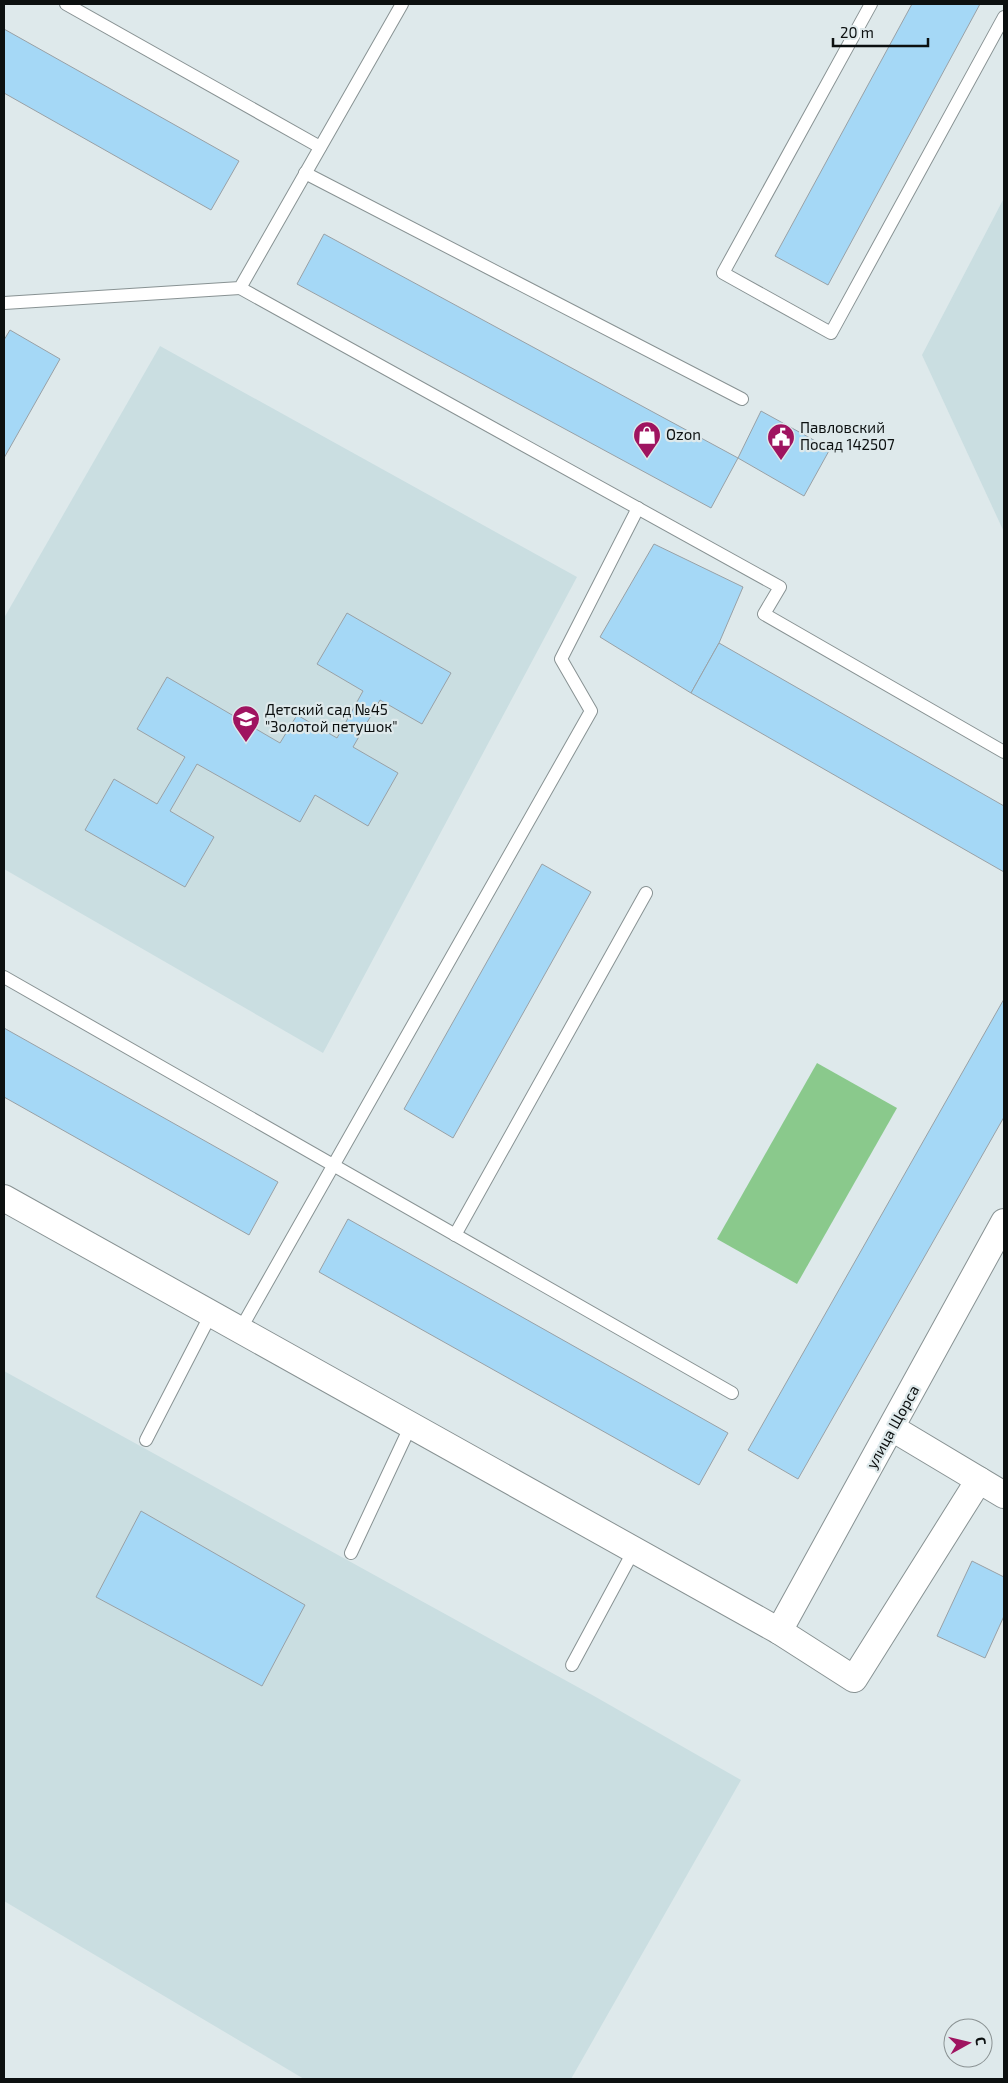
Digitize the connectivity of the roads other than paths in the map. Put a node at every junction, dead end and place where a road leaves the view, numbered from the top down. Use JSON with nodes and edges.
{"nodes":[{"id":1,"x":66,"y":4,"type":"edge"},
{"id":2,"x":402,"y":4,"type":"edge"},
{"id":3,"x":871,"y":4,"type":"edge"},
{"id":4,"x":1004,"y":17,"type":"edge"},
{"id":5,"x":320,"y":147,"type":"junction"},
{"id":6,"x":306,"y":173,"type":"junction"},
{"id":7,"x":240,"y":288,"type":"junction"},
{"id":8,"x":4,"y":302,"type":"edge"},
{"id":9,"x":742,"y":399,"type":"dead end"},
{"id":10,"x":638,"y":508,"type":"junction"},
{"id":11,"x":1004,"y":752,"type":"edge"},
{"id":12,"x":646,"y":893,"type":"dead end"},
{"id":13,"x":4,"y":977,"type":"edge"},
{"id":14,"x":334,"y":1166,"type":"junction"},
{"id":15,"x":4,"y":1198,"type":"edge"},
{"id":16,"x":1004,"y":1222,"type":"edge"},
{"id":17,"x":455,"y":1235,"type":"junction"},
{"id":18,"x":212,"y":1314,"type":"junction"},
{"id":19,"x":240,"y":1330,"type":"junction"},
{"id":20,"x":732,"y":1393,"type":"dead end"},
{"id":21,"x":411,"y":1425,"type":"junction"},
{"id":22,"x":892,"y":1428,"type":"junction"},
{"id":23,"x":146,"y":1440,"type":"dead end"},
{"id":24,"x":979,"y":1480,"type":"junction"},
{"id":25,"x":1004,"y":1495,"type":"edge"},
{"id":26,"x":634,"y":1550,"type":"junction"},
{"id":27,"x":351,"y":1553,"type":"dead end"},
{"id":28,"x":779,"y":1631,"type":"junction"},
{"id":29,"x":572,"y":1665,"type":"dead end"}],
"edges":[{"from":1,"to":5,"type":"lane"},
{"from":2,"to":5,"type":"lane"},
{"from":3,"to":4,"type":"lane"},
{"from":5,"to":6,"type":"lane"},
{"from":6,"to":7,"type":"lane"},
{"from":6,"to":9,"type":"lane"},
{"from":7,"to":8,"type":"lane"},
{"from":7,"to":10,"type":"lane"},
{"from":10,"to":11,"type":"lane"},
{"from":10,"to":14,"type":"lane"},
{"from":12,"to":17,"type":"lane"},
{"from":13,"to":14,"type":"lane"},
{"from":14,"to":17,"type":"lane"},
{"from":14,"to":19,"type":"lane"},
{"from":15,"to":18,"type":"street"},
{"from":16,"to":22,"type":"street","name":"улица Щорса"},
{"from":17,"to":20,"type":"lane"},
{"from":18,"to":19,"type":"street"},
{"from":18,"to":23,"type":"lane"},
{"from":19,"to":21,"type":"street"},
{"from":21,"to":26,"type":"street"},
{"from":21,"to":27,"type":"lane"},
{"from":22,"to":24,"type":"street"},
{"from":22,"to":28,"type":"street","name":"улица Щорса"},
{"from":24,"to":25,"type":"street"},
{"from":24,"to":28,"type":"street"},
{"from":26,"to":28,"type":"street"},
{"from":26,"to":29,"type":"lane"}]}
